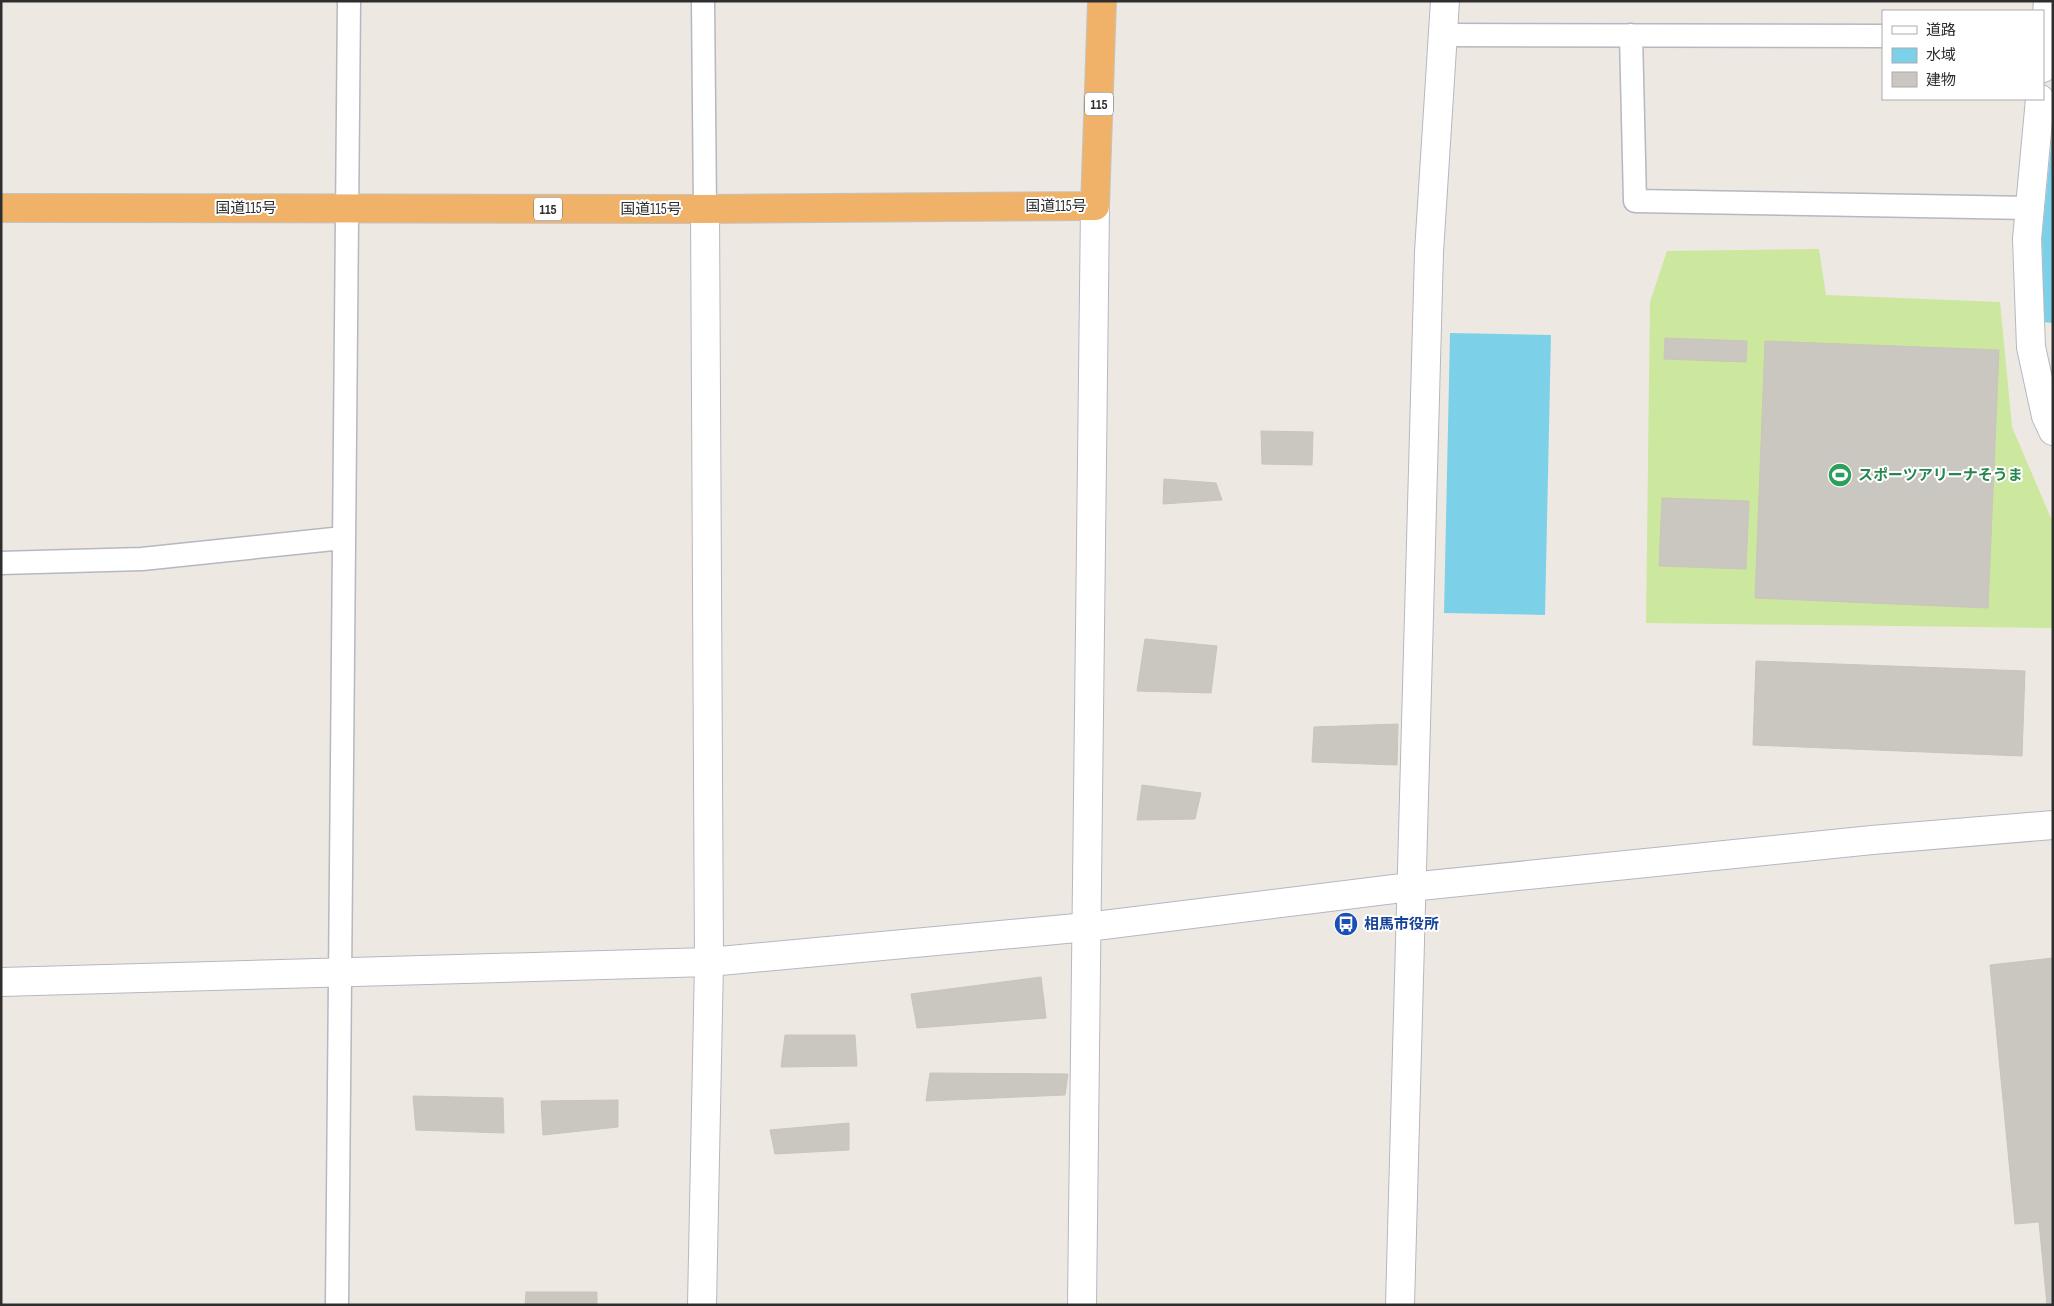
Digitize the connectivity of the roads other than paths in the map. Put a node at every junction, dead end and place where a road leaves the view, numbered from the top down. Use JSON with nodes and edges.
{"nodes":[{"id":1,"x":349,"y":1,"type":"edge"},
{"id":2,"x":703,"y":1,"type":"edge"},
{"id":3,"x":1102,"y":1,"type":"edge"},
{"id":4,"x":1444,"y":1,"type":"edge"},
{"id":5,"x":2048,"y":1,"type":"edge"},
{"id":6,"x":1443,"y":35,"type":"junction"},
{"id":7,"x":1631,"y":36,"type":"junction"},
{"id":8,"x":1882,"y":36,"type":"edge"},
{"id":9,"x":2044,"y":37,"type":"edge"},
{"id":10,"x":2040,"y":100,"type":"edge"},
{"id":11,"x":1095,"y":206,"type":"junction"},
{"id":12,"x":1,"y":208,"type":"edge"},
{"id":13,"x":346,"y":208,"type":"junction"},
{"id":14,"x":2030,"y":208,"type":"junction"},
{"id":15,"x":705,"y":209,"type":"junction"},
{"id":16,"x":2053,"y":431,"type":"edge"},
{"id":17,"x":343,"y":538,"type":"junction"},
{"id":18,"x":1,"y":563,"type":"edge"},
{"id":19,"x":2053,"y":825,"type":"edge"},
{"id":20,"x":1410,"y":887,"type":"junction"},
{"id":21,"x":1087,"y":927,"type":"junction"},
{"id":22,"x":708,"y":962,"type":"junction"},
{"id":23,"x":339,"y":974,"type":"junction"},
{"id":24,"x":1,"y":982,"type":"edge"},
{"id":25,"x":337,"y":1305,"type":"edge"},
{"id":26,"x":702,"y":1305,"type":"edge"},
{"id":27,"x":1082,"y":1305,"type":"edge"},
{"id":28,"x":1400,"y":1305,"type":"edge"}],
"edges":[{"from":1,"to":13,"type":"lane"},
{"from":2,"to":15,"type":"lane"},
{"from":3,"to":11,"type":"highway","name":"国道115号","number":"115"},
{"from":4,"to":6,"type":"street"},
{"from":5,"to":9,"type":"street"},
{"from":6,"to":7,"type":"lane"},
{"from":6,"to":20,"type":"street"},
{"from":7,"to":8,"type":"lane"},
{"from":7,"to":14,"type":"lane"},
{"from":10,"to":14,"type":"street"},
{"from":11,"to":15,"type":"highway","name":"国道115号","number":"115"},
{"from":11,"to":21,"type":"street"},
{"from":12,"to":13,"type":"highway","name":"国道115号","number":"115"},
{"from":13,"to":15,"type":"highway","name":"国道115号","number":"115"},
{"from":13,"to":17,"type":"lane"},
{"from":14,"to":16,"type":"street"},
{"from":15,"to":22,"type":"street"},
{"from":17,"to":18,"type":"lane"},
{"from":17,"to":23,"type":"lane"},
{"from":19,"to":20,"type":"street"},
{"from":20,"to":21,"type":"street"},
{"from":20,"to":28,"type":"street"},
{"from":21,"to":22,"type":"street"},
{"from":21,"to":27,"type":"street"},
{"from":22,"to":23,"type":"street"},
{"from":22,"to":26,"type":"street"},
{"from":23,"to":24,"type":"street"},
{"from":23,"to":25,"type":"lane"}]}
